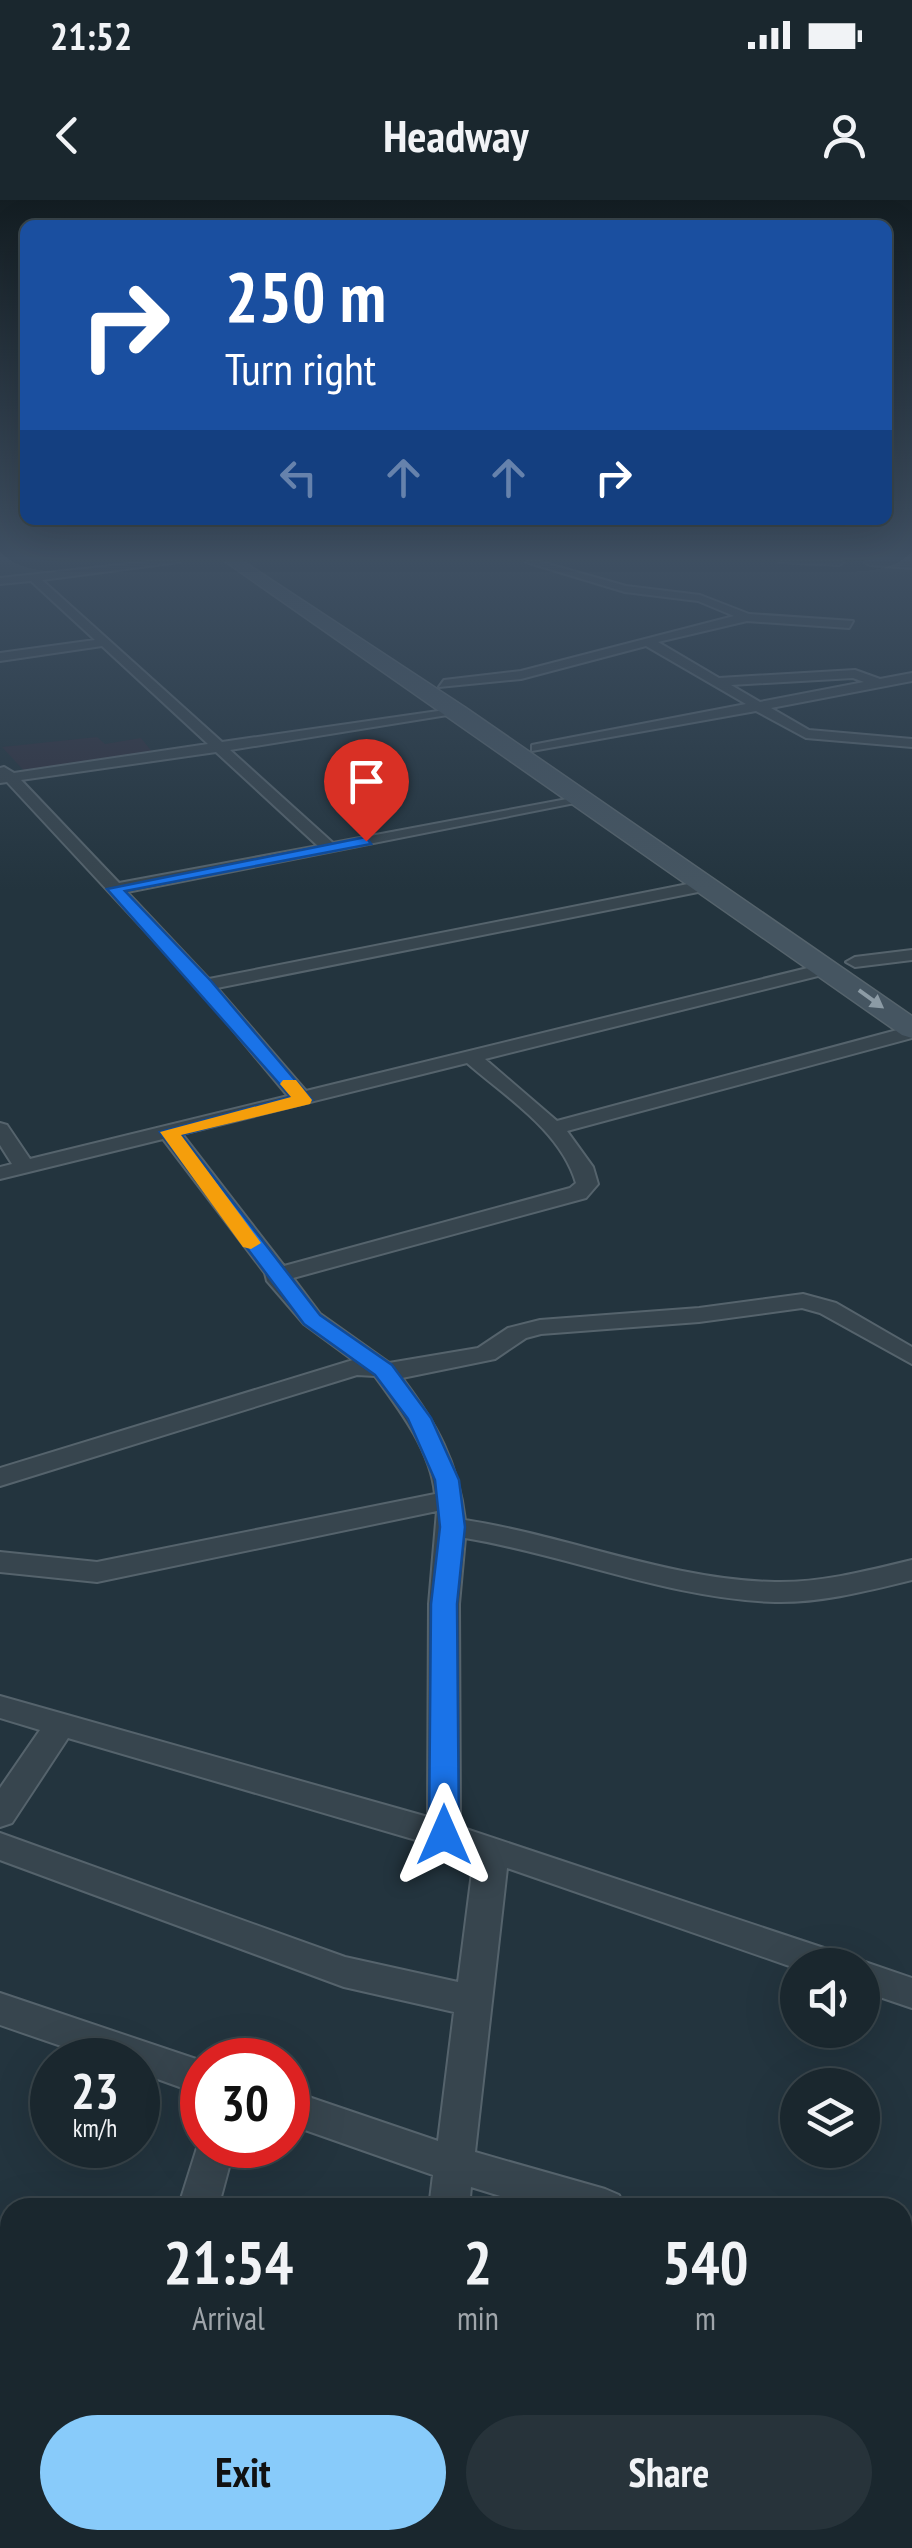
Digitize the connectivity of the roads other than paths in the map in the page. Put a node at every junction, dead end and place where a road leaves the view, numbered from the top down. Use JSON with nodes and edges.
{"nodes":[{"id":1,"x":133,"y":672,"type":"edge"},
{"id":2,"x":398,"y":672,"type":"edge"},
{"id":3,"x":424,"y":672,"type":"edge"},
{"id":4,"x":522,"y":672,"type":"edge"},
{"id":5,"x":699,"y":672,"type":"edge"},
{"id":6,"x":912,"y":677,"type":"edge"},
{"id":7,"x":717,"y":682,"type":"junction"},
{"id":8,"x":444,"y":684,"type":"junction"},
{"id":9,"x":880,"y":685,"type":"junction"},
{"id":10,"x":761,"y":708,"type":"junction"},
{"id":11,"x":459,"y":712,"type":"junction"},
{"id":12,"x":912,"y":742,"type":"edge"},
{"id":13,"x":216,"y":746,"type":"junction"},
{"id":14,"x":537,"y":748,"type":"junction"},
{"id":15,"x":3,"y":774,"type":"edge"},
{"id":16,"x":583,"y":800,"type":"junction"},
{"id":17,"x":330,"y":848,"type":"junction"},
{"id":18,"x":708,"y":884,"type":"junction"},
{"id":19,"x":115,"y":889,"type":"junction"},
{"id":20,"x":912,"y":955,"type":"edge"},
{"id":21,"x":855,"y":962,"type":"junction"},
{"id":22,"x":828,"y":968,"type":"junction"},
{"id":23,"x":205,"y":985,"type":"junction"},
{"id":24,"x":912,"y":1004,"type":"edge"},
{"id":25,"x":912,"y":1031,"type":"edge"},
{"id":26,"x":472,"y":1058,"type":"junction"},
{"id":27,"x":303,"y":1100,"type":"junction"},
{"id":28,"x":552,"y":1128,"type":"junction"},
{"id":29,"x":0,"y":1130,"type":"edge"},
{"id":30,"x":169,"y":1132,"type":"junction"},
{"id":31,"x":25,"y":1167,"type":"junction"},
{"id":32,"x":0,"y":1174,"type":"edge"},
{"id":33,"x":276,"y":1276,"type":"junction"},
{"id":34,"x":912,"y":1356,"type":"edge"},
{"id":35,"x":384,"y":1370,"type":"junction"},
{"id":36,"x":0,"y":1477,"type":"edge"},
{"id":37,"x":451,"y":1514,"type":"junction"},
{"id":38,"x":0,"y":1562,"type":"edge"},
{"id":39,"x":912,"y":1570,"type":"edge"},
{"id":40,"x":0,"y":1707,"type":"edge"},
{"id":41,"x":60,"y":1724,"type":"junction"},
{"id":42,"x":0,"y":1814,"type":"edge"},
{"id":43,"x":444,"y":1835,"type":"junction"},
{"id":44,"x":0,"y":1846,"type":"edge"},
{"id":45,"x":492,"y":1849,"type":"junction"},
{"id":46,"x":780,"y":1948,"type":"edge"},
{"id":47,"x":880,"y":1982,"type":"edge"},
{"id":48,"x":912,"y":1993,"type":"edge"},
{"id":49,"x":474,"y":2000,"type":"junction"},
{"id":50,"x":0,"y":2009,"type":"edge"},
{"id":51,"x":180,"y":2070,"type":"edge"},
{"id":52,"x":310,"y":2115,"type":"edge"},
{"id":53,"x":453,"y":2164,"type":"junction"},
{"id":54,"x":209,"y":2168,"type":"edge"},
{"id":55,"x":201,"y":2198,"type":"edge"},
{"id":56,"x":450,"y":2198,"type":"edge"},
{"id":57,"x":570,"y":2198,"type":"edge"}],
"edges":[{"from":1,"to":13,"type":"street"},
{"from":2,"to":11,"type":"main road"},
{"from":3,"to":8,"type":"main road"},
{"from":4,"to":8,"type":"street"},
{"from":5,"to":7,"type":"street"},
{"from":6,"to":9,"type":"street"},
{"from":7,"to":9,"type":"street"},
{"from":7,"to":10,"type":"street"},
{"from":8,"to":14,"type":"main road"},
{"from":9,"to":10,"type":"street"},
{"from":10,"to":12,"type":"street"},
{"from":10,"to":14,"type":"street"},
{"from":11,"to":13,"type":"street"},
{"from":11,"to":16,"type":"main road"},
{"from":13,"to":15,"type":"street"},
{"from":13,"to":17,"type":"street"},
{"from":14,"to":21,"type":"main road"},
{"from":15,"to":19,"type":"street"},
{"from":16,"to":17,"type":"street"},
{"from":16,"to":18,"type":"main road"},
{"from":17,"to":19,"type":"street"},
{"from":18,"to":22,"type":"main road"},
{"from":18,"to":23,"type":"street"},
{"from":19,"to":23,"type":"street"},
{"from":20,"to":21,"type":"street"},
{"from":21,"to":24,"type":"main road"},
{"from":22,"to":25,"type":"main road","one_way":true},
{"from":22,"to":26,"type":"street"},
{"from":23,"to":27,"type":"street"},
{"from":25,"to":28,"type":"street"},
{"from":26,"to":27,"type":"street"},
{"from":26,"to":28,"type":"street"},
{"from":27,"to":30,"type":"street"},
{"from":28,"to":33,"type":"street"},
{"from":29,"to":31,"type":"street"},
{"from":30,"to":31,"type":"street"},
{"from":30,"to":33,"type":"street"},
{"from":31,"to":32,"type":"street"},
{"from":33,"to":35,"type":"street"},
{"from":34,"to":35,"type":"street"},
{"from":35,"to":36,"type":"street"},
{"from":35,"to":37,"type":"street"},
{"from":37,"to":38,"type":"street"},
{"from":37,"to":39,"type":"street"},
{"from":37,"to":43,"type":"street"},
{"from":40,"to":41,"type":"street"},
{"from":41,"to":42,"type":"street"},
{"from":41,"to":43,"type":"street"},
{"from":43,"to":45,"type":"street"},
{"from":44,"to":49,"type":"street"},
{"from":45,"to":46,"type":"street"},
{"from":45,"to":49,"type":"street"},
{"from":47,"to":48,"type":"street"},
{"from":49,"to":53,"type":"street"},
{"from":50,"to":51,"type":"street"},
{"from":52,"to":53,"type":"street"},
{"from":53,"to":56,"type":"street"},
{"from":53,"to":57,"type":"street"},
{"from":54,"to":55,"type":"street"}]}
